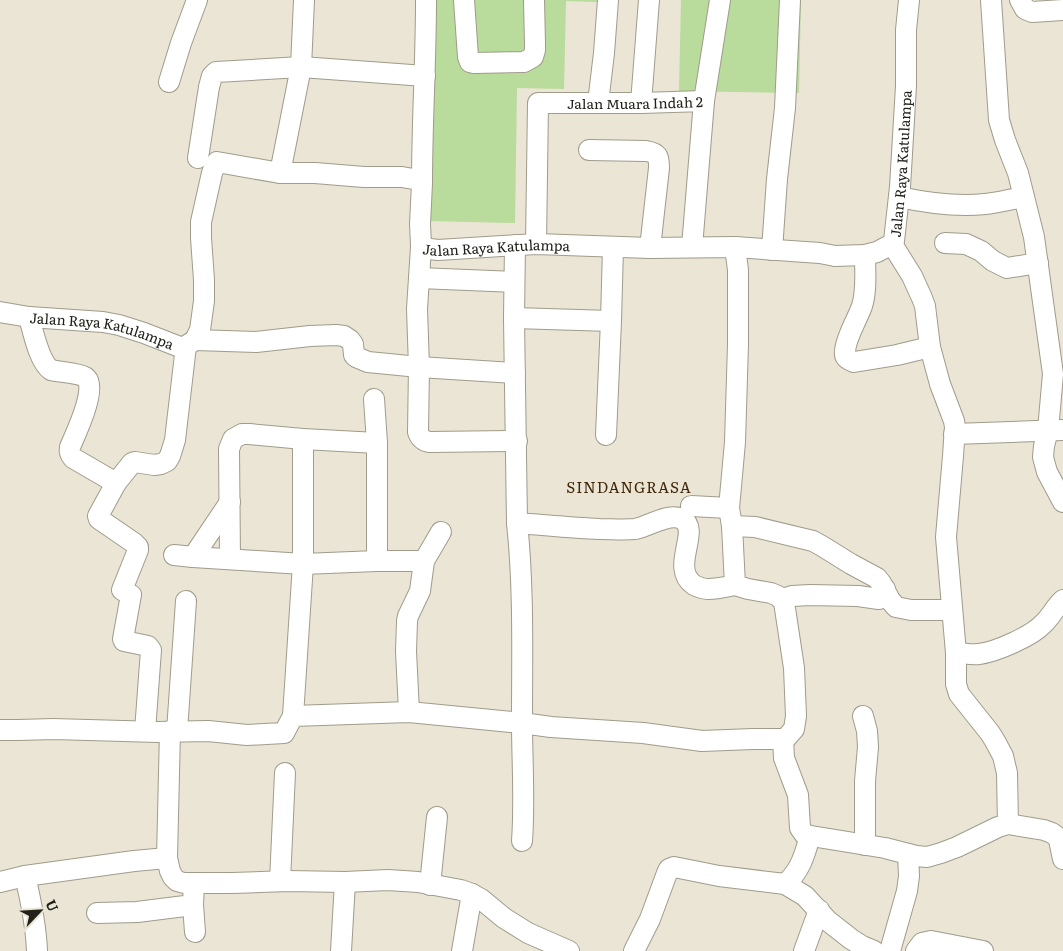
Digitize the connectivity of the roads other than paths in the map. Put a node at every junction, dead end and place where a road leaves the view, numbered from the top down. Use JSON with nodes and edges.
{"nodes":[{"id":1,"x":197,"y":0,"type":"edge"},
{"id":2,"x":304,"y":0,"type":"edge"},
{"id":3,"x":426,"y":0,"type":"edge"},
{"id":4,"x":464,"y":0,"type":"edge"},
{"id":5,"x":534,"y":0,"type":"edge"},
{"id":6,"x":608,"y":0,"type":"edge"},
{"id":7,"x":649,"y":0,"type":"edge"},
{"id":8,"x":720,"y":0,"type":"edge"},
{"id":9,"x":790,"y":0,"type":"edge"},
{"id":10,"x":909,"y":0,"type":"edge"},
{"id":11,"x":991,"y":0,"type":"edge"},
{"id":12,"x":1020,"y":0,"type":"edge"},
{"id":13,"x":1063,"y":10,"type":"edge"},
{"id":14,"x":301,"y":67,"type":"junction"},
{"id":15,"x":425,"y":76,"type":"junction"},
{"id":16,"x":170,"y":82,"type":"dead end"},
{"id":17,"x":704,"y":101,"type":"junction"},
{"id":18,"x":598,"y":103,"type":"junction"},
{"id":19,"x":641,"y":103,"type":"junction"},
{"id":20,"x":589,"y":150,"type":"dead end"},
{"id":21,"x":198,"y":158,"type":"dead end"},
{"id":22,"x":280,"y":173,"type":"junction"},
{"id":23,"x":422,"y":182,"type":"junction"},
{"id":24,"x":899,"y":197,"type":"junction"},
{"id":25,"x":1024,"y":197,"type":"junction"},
{"id":26,"x":945,"y":243,"type":"dead end"},
{"id":27,"x":536,"y":244,"type":"junction"},
{"id":28,"x":892,"y":244,"type":"junction"},
{"id":29,"x":515,"y":245,"type":"junction"},
{"id":30,"x":692,"y":247,"type":"junction"},
{"id":31,"x":735,"y":247,"type":"junction"},
{"id":32,"x":422,"y":248,"type":"junction"},
{"id":33,"x":613,"y":248,"type":"junction"},
{"id":34,"x":650,"y":248,"type":"junction"},
{"id":35,"x":772,"y":250,"type":"junction"},
{"id":36,"x":864,"y":255,"type":"junction"},
{"id":37,"x":1038,"y":263,"type":"junction"},
{"id":38,"x":419,"y":278,"type":"junction"},
{"id":39,"x":514,"y":282,"type":"junction"},
{"id":40,"x":0,"y":312,"type":"edge"},
{"id":41,"x":29,"y":318,"type":"junction"},
{"id":42,"x":514,"y":318,"type":"junction"},
{"id":43,"x":612,"y":322,"type":"junction"},
{"id":44,"x":191,"y":343,"type":"junction"},
{"id":45,"x":930,"y":346,"type":"junction"},
{"id":46,"x":419,"y":367,"type":"junction"},
{"id":47,"x":515,"y":373,"type":"junction"},
{"id":48,"x":374,"y":399,"type":"dead end"},
{"id":49,"x":1056,"y":430,"type":"edge"},
{"id":50,"x":954,"y":434,"type":"junction"},
{"id":51,"x":606,"y":435,"type":"dead end"},
{"id":52,"x":303,"y":439,"type":"junction"},
{"id":53,"x":516,"y":441,"type":"junction"},
{"id":54,"x":377,"y":444,"type":"junction"},
{"id":55,"x":116,"y":483,"type":"junction"},
{"id":56,"x":230,"y":502,"type":"junction"},
{"id":57,"x":1063,"y":502,"type":"edge"},
{"id":58,"x":691,"y":506,"type":"dead end"},
{"id":59,"x":730,"y":517,"type":"junction"},
{"id":60,"x":517,"y":523,"type":"junction"},
{"id":61,"x":441,"y":532,"type":"dead end"},
{"id":62,"x":174,"y":554,"type":"dead end"},
{"id":63,"x":193,"y":557,"type":"junction"},
{"id":64,"x":230,"y":559,"type":"junction"},
{"id":65,"x":377,"y":561,"type":"junction"},
{"id":66,"x":424,"y":561,"type":"junction"},
{"id":67,"x":302,"y":564,"type":"junction"},
{"id":68,"x":734,"y":585,"type":"junction"},
{"id":69,"x":885,"y":590,"type":"junction"},
{"id":70,"x":782,"y":599,"type":"junction"},
{"id":71,"x":1063,"y":600,"type":"edge"},
{"id":72,"x":186,"y":601,"type":"dead end"},
{"id":73,"x":952,"y":610,"type":"junction"},
{"id":74,"x":956,"y":653,"type":"junction"},
{"id":75,"x":409,"y":712,"type":"junction"},
{"id":76,"x":294,"y":716,"type":"junction"},
{"id":77,"x":863,"y":716,"type":"dead end"},
{"id":78,"x":522,"y":722,"type":"junction"},
{"id":79,"x":0,"y":730,"type":"edge"},
{"id":80,"x":146,"y":731,"type":"junction"},
{"id":81,"x":174,"y":731,"type":"junction"},
{"id":82,"x":784,"y":739,"type":"junction"},
{"id":83,"x":285,"y":773,"type":"dead end"},
{"id":84,"x":437,"y":817,"type":"dead end"},
{"id":85,"x":1008,"y":824,"type":"junction"},
{"id":86,"x":810,"y":836,"type":"junction"},
{"id":87,"x":522,"y":841,"type":"dead end"},
{"id":88,"x":865,"y":845,"type":"junction"},
{"id":89,"x":908,"y":854,"type":"junction"},
{"id":90,"x":167,"y":858,"type":"junction"},
{"id":91,"x":1063,"y":859,"type":"edge"},
{"id":92,"x":24,"y":876,"type":"junction"},
{"id":93,"x":280,"y":881,"type":"junction"},
{"id":94,"x":0,"y":882,"type":"edge"},
{"id":95,"x":344,"y":882,"type":"junction"},
{"id":96,"x":194,"y":883,"type":"junction"},
{"id":97,"x":785,"y":884,"type":"junction"},
{"id":98,"x":430,"y":885,"type":"junction"},
{"id":99,"x":472,"y":894,"type":"junction"},
{"id":100,"x":193,"y":905,"type":"junction"},
{"id":101,"x":819,"y":910,"type":"junction"},
{"id":102,"x":97,"y":913,"type":"dead end"},
{"id":103,"x":195,"y":932,"type":"dead end"},
{"id":104,"x":37,"y":951,"type":"edge"},
{"id":105,"x":341,"y":951,"type":"edge"},
{"id":106,"x":462,"y":951,"type":"edge"},
{"id":107,"x":569,"y":951,"type":"edge"},
{"id":108,"x":634,"y":951,"type":"edge"},
{"id":109,"x":804,"y":951,"type":"edge"},
{"id":110,"x":874,"y":951,"type":"edge"},
{"id":111,"x":890,"y":951,"type":"edge"},
{"id":112,"x":916,"y":951,"type":"edge"},
{"id":113,"x":983,"y":951,"type":"edge"}],
"edges":[{"from":1,"to":16,"type":"street"},
{"from":2,"to":14,"type":"street"},
{"from":3,"to":15,"type":"street","name":"Jalan Raya Katulampa"},
{"from":4,"to":5,"type":"street"},
{"from":6,"to":18,"type":"street"},
{"from":7,"to":19,"type":"street"},
{"from":8,"to":17,"type":"street"},
{"from":9,"to":35,"type":"street"},
{"from":10,"to":24,"type":"street","name":"Jalan Raya Katulampa"},
{"from":11,"to":25,"type":"street"},
{"from":12,"to":13,"type":"street"},
{"from":14,"to":15,"type":"street"},
{"from":14,"to":21,"type":"street"},
{"from":14,"to":22,"type":"street"},
{"from":15,"to":23,"type":"street","name":"Jalan Raya Katulampa"},
{"from":17,"to":19,"type":"street","name":"Jalan Muara Indah 2"},
{"from":17,"to":30,"type":"street","name":"Jalan Muara Indah 2"},
{"from":18,"to":19,"type":"street","name":"Jalan Muara Indah 2"},
{"from":18,"to":27,"type":"street","name":"Jalan Muara Indah 2"},
{"from":20,"to":34,"type":"street"},
{"from":22,"to":23,"type":"street"},
{"from":22,"to":44,"type":"street"},
{"from":23,"to":32,"type":"street","name":"Jalan Raya Katulampa"},
{"from":24,"to":25,"type":"street"},
{"from":24,"to":28,"type":"street","name":"Jalan Raya Katulampa"},
{"from":25,"to":37,"type":"street"},
{"from":26,"to":37,"type":"street"},
{"from":27,"to":29,"type":"street","name":"Jalan Raya Katulampa"},
{"from":27,"to":33,"type":"street","name":"Jalan Raya Katulampa"},
{"from":28,"to":36,"type":"street","name":"Jalan Raya Katulampa"},
{"from":28,"to":45,"type":"street"},
{"from":29,"to":32,"type":"street","name":"Jalan Raya Katulampa"},
{"from":29,"to":39,"type":"street"},
{"from":30,"to":31,"type":"street","name":"Jalan Raya Katulampa"},
{"from":30,"to":34,"type":"street","name":"Jalan Raya Katulampa"},
{"from":31,"to":35,"type":"street","name":"Jalan Raya Katulampa"},
{"from":31,"to":59,"type":"street"},
{"from":32,"to":38,"type":"street"},
{"from":33,"to":34,"type":"street","name":"Jalan Raya Katulampa"},
{"from":33,"to":43,"type":"street"},
{"from":35,"to":36,"type":"street","name":"Jalan Raya Katulampa"},
{"from":36,"to":45,"type":"street"},
{"from":37,"to":49,"type":"street"},
{"from":38,"to":39,"type":"street"},
{"from":38,"to":46,"type":"street"},
{"from":39,"to":42,"type":"street"},
{"from":40,"to":41,"type":"street","name":"Jalan Raya Katulampa"},
{"from":41,"to":44,"type":"street","name":"Jalan Raya Katulampa"},
{"from":41,"to":55,"type":"street"},
{"from":42,"to":43,"type":"street"},
{"from":42,"to":47,"type":"street"},
{"from":43,"to":51,"type":"street"},
{"from":44,"to":46,"type":"street","name":"Jalan Raya Katulampa"},
{"from":44,"to":55,"type":"street"},
{"from":45,"to":50,"type":"street"},
{"from":46,"to":47,"type":"street"},
{"from":46,"to":53,"type":"street"},
{"from":47,"to":53,"type":"street"},
{"from":48,"to":54,"type":"street"},
{"from":49,"to":50,"type":"street"},
{"from":49,"to":57,"type":"street"},
{"from":50,"to":73,"type":"street"},
{"from":52,"to":54,"type":"street"},
{"from":52,"to":56,"type":"street"},
{"from":52,"to":67,"type":"street"},
{"from":53,"to":60,"type":"street"},
{"from":54,"to":65,"type":"street"},
{"from":55,"to":80,"type":"street"},
{"from":56,"to":63,"type":"street"},
{"from":56,"to":64,"type":"street"},
{"from":58,"to":59,"type":"street"},
{"from":59,"to":68,"type":"street"},
{"from":59,"to":69,"type":"street"},
{"from":60,"to":68,"type":"street"},
{"from":60,"to":78,"type":"street"},
{"from":61,"to":66,"type":"street"},
{"from":62,"to":63,"type":"street"},
{"from":63,"to":64,"type":"street"},
{"from":64,"to":67,"type":"street"},
{"from":65,"to":66,"type":"street"},
{"from":65,"to":67,"type":"street"},
{"from":66,"to":75,"type":"street"},
{"from":67,"to":76,"type":"street"},
{"from":68,"to":70,"type":"street"},
{"from":69,"to":70,"type":"street"},
{"from":69,"to":73,"type":"street"},
{"from":70,"to":82,"type":"street"},
{"from":71,"to":74,"type":"street"},
{"from":72,"to":81,"type":"street"},
{"from":73,"to":74,"type":"street"},
{"from":74,"to":85,"type":"street"},
{"from":75,"to":76,"type":"street"},
{"from":75,"to":78,"type":"street"},
{"from":76,"to":81,"type":"street"},
{"from":77,"to":88,"type":"street"},
{"from":78,"to":82,"type":"street"},
{"from":78,"to":87,"type":"street"},
{"from":79,"to":80,"type":"street"},
{"from":80,"to":81,"type":"street"},
{"from":81,"to":90,"type":"street"},
{"from":82,"to":86,"type":"street"},
{"from":83,"to":93,"type":"street"},
{"from":84,"to":98,"type":"street"},
{"from":85,"to":89,"type":"street"},
{"from":85,"to":91,"type":"street"},
{"from":86,"to":88,"type":"street"},
{"from":86,"to":97,"type":"street"},
{"from":88,"to":89,"type":"street"},
{"from":89,"to":111,"type":"street"},
{"from":90,"to":92,"type":"street"},
{"from":90,"to":96,"type":"street"},
{"from":92,"to":94,"type":"street"},
{"from":92,"to":104,"type":"street"},
{"from":93,"to":95,"type":"street"},
{"from":93,"to":96,"type":"street"},
{"from":95,"to":98,"type":"street"},
{"from":95,"to":105,"type":"street"},
{"from":96,"to":100,"type":"street"},
{"from":97,"to":101,"type":"street"},
{"from":97,"to":108,"type":"street"},
{"from":98,"to":99,"type":"street"},
{"from":99,"to":106,"type":"street"},
{"from":99,"to":107,"type":"street"},
{"from":100,"to":102,"type":"street"},
{"from":100,"to":103,"type":"street"},
{"from":101,"to":109,"type":"street"},
{"from":101,"to":110,"type":"street"},
{"from":112,"to":113,"type":"street"}]}
